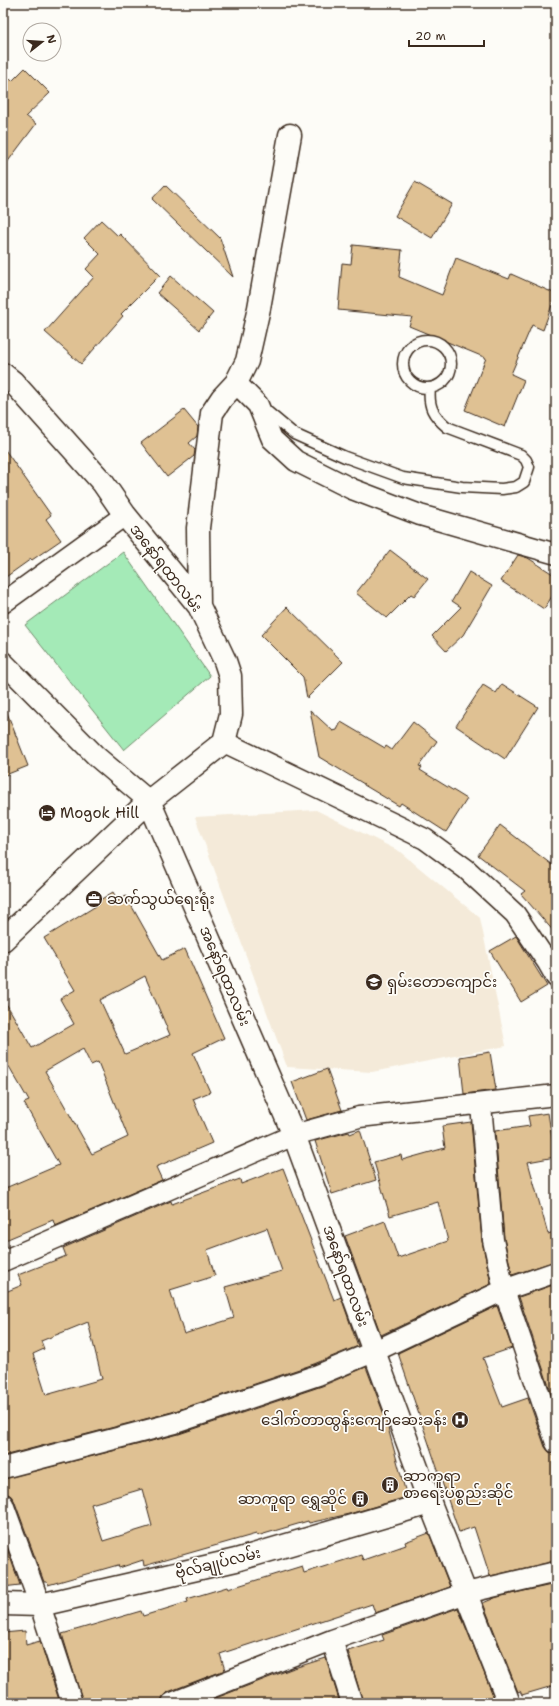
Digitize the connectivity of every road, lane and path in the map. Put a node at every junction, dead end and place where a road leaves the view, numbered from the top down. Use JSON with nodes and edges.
{"nodes":[{"id":1,"x":290,"y":135,"type":"dead end"},
{"id":2,"x":3,"y":374,"type":"edge"},
{"id":3,"x":236,"y":383,"type":"junction"},
{"id":4,"x":430,"y":388,"type":"junction"},
{"id":5,"x":258,"y":405,"type":"junction"},
{"id":6,"x":125,"y":515,"type":"junction"},
{"id":7,"x":556,"y":554,"type":"edge"},
{"id":8,"x":3,"y":603,"type":"edge"},
{"id":9,"x":199,"y":606,"type":"junction"},
{"id":10,"x":3,"y":662,"type":"edge"},
{"id":11,"x":224,"y":742,"type":"junction"},
{"id":12,"x":149,"y":801,"type":"junction"},
{"id":13,"x":3,"y":940,"type":"edge"},
{"id":14,"x":556,"y":977,"type":"edge"},
{"id":15,"x":556,"y":1095,"type":"edge"},
{"id":16,"x":481,"y":1105,"type":"junction"},
{"id":17,"x":294,"y":1135,"type":"junction"},
{"id":18,"x":3,"y":1261,"type":"edge"},
{"id":19,"x":556,"y":1272,"type":"edge"},
{"id":20,"x":504,"y":1290,"type":"junction"},
{"id":21,"x":373,"y":1352,"type":"junction"},
{"id":22,"x":556,"y":1443,"type":"edge"},
{"id":23,"x":3,"y":1468,"type":"edge"},
{"id":24,"x":430,"y":1503,"type":"junction"},
{"id":25,"x":3,"y":1504,"type":"edge"},
{"id":26,"x":556,"y":1572,"type":"edge"},
{"id":27,"x":466,"y":1593,"type":"junction"},
{"id":28,"x":3,"y":1604,"type":"edge"},
{"id":29,"x":40,"y":1605,"type":"junction"},
{"id":30,"x":332,"y":1640,"type":"junction"},
{"id":31,"x":72,"y":1703,"type":"edge"},
{"id":32,"x":172,"y":1703,"type":"edge"},
{"id":33,"x":352,"y":1703,"type":"edge"},
{"id":34,"x":509,"y":1703,"type":"edge"}],
"edges":[{"from":1,"to":3,"type":"street"},
{"from":2,"to":6,"type":"street","name":"အ‌နော်‌ရထာလမ်း"},
{"from":3,"to":5,"type":"street"},
{"from":3,"to":9,"type":"street"},
{"from":4,"to":4,"type":"lane"},
{"from":4,"to":5,"type":"lane"},
{"from":5,"to":7,"type":"street"},
{"from":6,"to":8,"type":"street"},
{"from":6,"to":9,"type":"street","name":"အ‌နော်‌ရထာလမ်း"},
{"from":9,"to":11,"type":"street","name":"အ‌နော်‌ရထာလမ်း"},
{"from":10,"to":12,"type":"street"},
{"from":11,"to":12,"type":"street"},
{"from":11,"to":14,"type":"street"},
{"from":12,"to":13,"type":"street"},
{"from":12,"to":17,"type":"street","name":"အ‌နော်‌ရထာလမ်း"},
{"from":15,"to":16,"type":"street"},
{"from":16,"to":17,"type":"street"},
{"from":16,"to":20,"type":"street"},
{"from":17,"to":18,"type":"street"},
{"from":17,"to":21,"type":"street","name":"အ‌နော်‌ရထာလမ်း"},
{"from":19,"to":20,"type":"street"},
{"from":20,"to":21,"type":"street"},
{"from":20,"to":22,"type":"street"},
{"from":21,"to":23,"type":"street"},
{"from":21,"to":24,"type":"street","name":"အ‌နော်‌ရထာလမ်း"},
{"from":24,"to":27,"type":"street","name":"အ‌နော်‌ရထာလမ်း"},
{"from":24,"to":29,"type":"street","name":"ဗိုလ်‌ချုပ်‌လမ်း"},
{"from":25,"to":29,"type":"street"},
{"from":26,"to":27,"type":"street"},
{"from":27,"to":30,"type":"street"},
{"from":27,"to":34,"type":"street","name":"အ‌နော်‌ရထာလမ်း"},
{"from":28,"to":29,"type":"street","name":"ဗိုလ်‌ချုပ်‌လမ်း"},
{"from":29,"to":31,"type":"street"},
{"from":30,"to":32,"type":"street"},
{"from":30,"to":33,"type":"street"}]}
